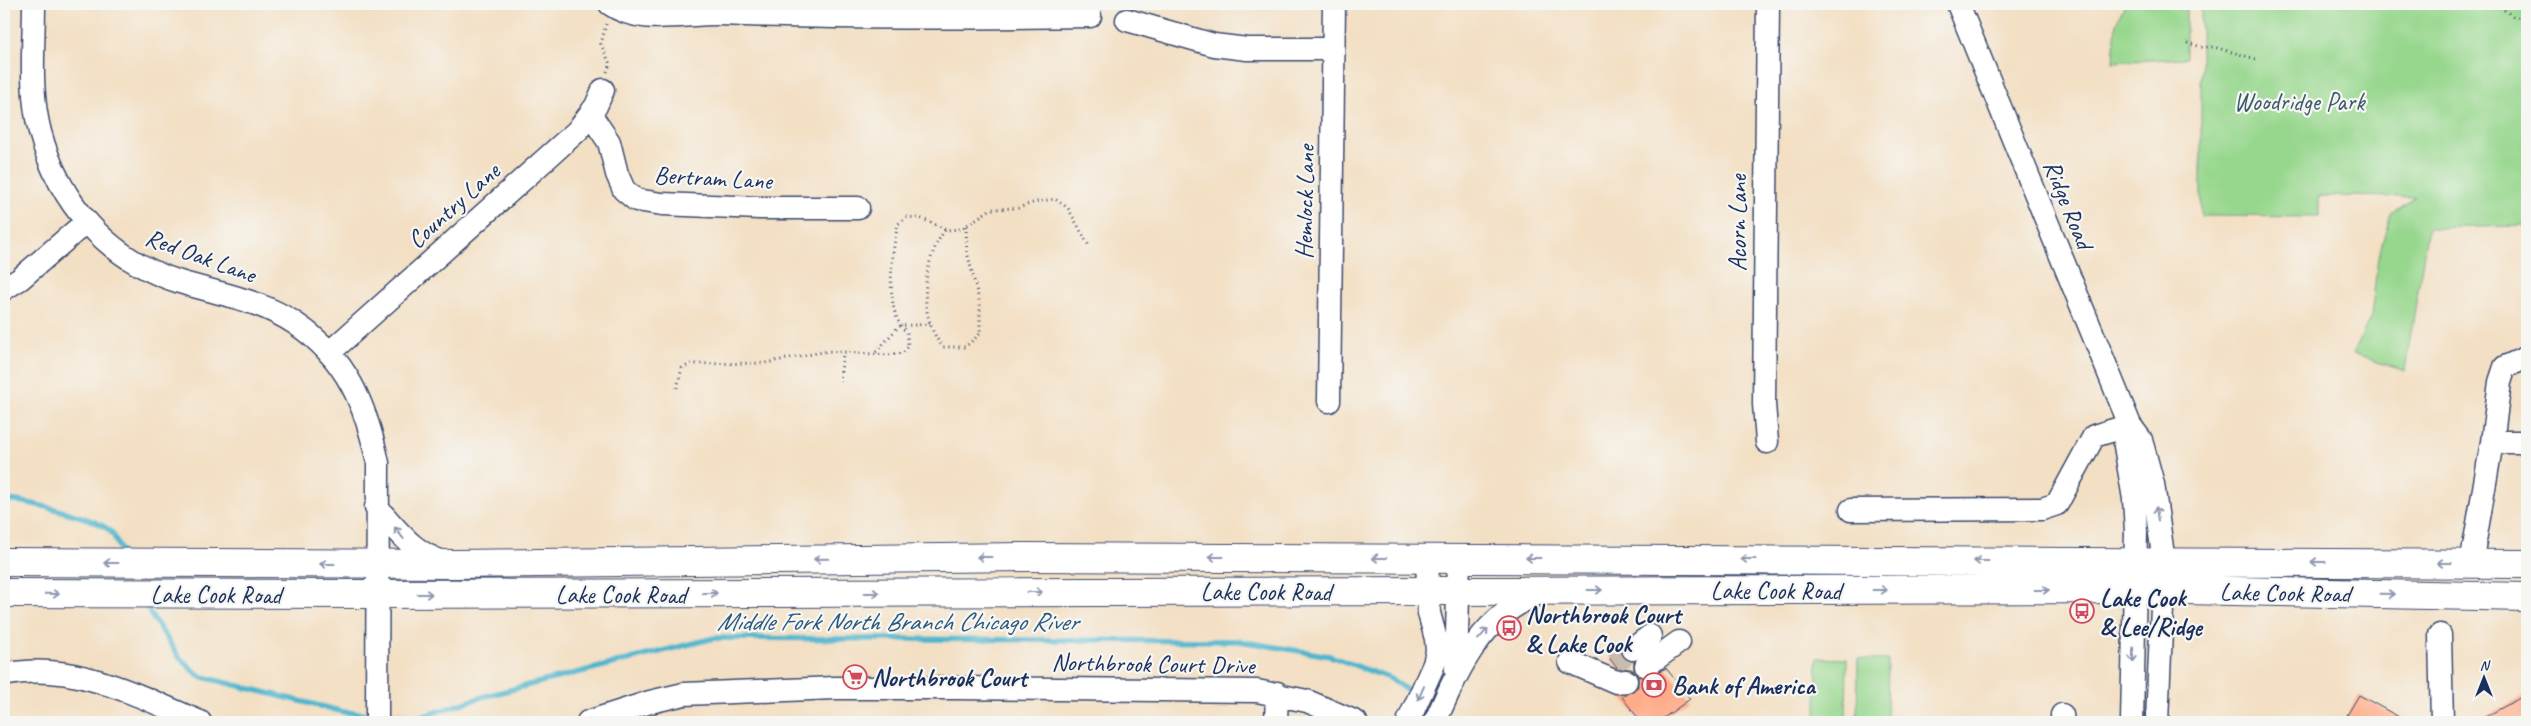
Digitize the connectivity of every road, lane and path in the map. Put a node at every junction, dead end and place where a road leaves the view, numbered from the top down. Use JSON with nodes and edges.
{"nodes":[{"id":1,"x":34,"y":4,"type":"edge"},
{"id":2,"x":1334,"y":4,"type":"edge"},
{"id":3,"x":1768,"y":4,"type":"edge"},
{"id":4,"x":1958,"y":4,"type":"edge"},
{"id":5,"x":612,"y":5,"type":"edge"},
{"id":6,"x":2500,"y":7,"type":"dead end"},
{"id":7,"x":1090,"y":16,"type":"dead end"},
{"id":8,"x":1128,"y":20,"type":"dead end"},
{"id":9,"x":2527,"y":20,"type":"edge"},
{"id":10,"x":2187,"y":43,"type":"dead end"},
{"id":11,"x":1333,"y":49,"type":"junction"},
{"id":12,"x":2256,"y":58,"type":"dead end"},
{"id":13,"x":603,"y":90,"type":"joint"},
{"id":14,"x":590,"y":114,"type":"junction"},
{"id":15,"x":858,"y":208,"type":"dead end"},
{"id":16,"x":86,"y":222,"type":"junction"},
{"id":17,"x":966,"y":226,"type":"junction"},
{"id":18,"x":949,"y":230,"type":"junction"},
{"id":19,"x":1089,"y":246,"type":"dead end"},
{"id":20,"x":4,"y":289,"type":"edge"},
{"id":21,"x":930,"y":324,"type":"junction"},
{"id":22,"x":899,"y":326,"type":"junction"},
{"id":23,"x":329,"y":353,"type":"junction"},
{"id":24,"x":844,"y":353,"type":"junction"},
{"id":25,"x":876,"y":353,"type":"junction"},
{"id":26,"x":2527,"y":360,"type":"edge"},
{"id":27,"x":840,"y":382,"type":"dead end"},
{"id":28,"x":677,"y":388,"type":"dead end"},
{"id":29,"x":1329,"y":401,"type":"dead end"},
{"id":30,"x":2130,"y":425,"type":"junction"},
{"id":31,"x":1767,"y":442,"type":"dead end"},
{"id":32,"x":2492,"y":442,"type":"junction"},
{"id":33,"x":2527,"y":442,"type":"edge"},
{"id":34,"x":376,"y":507,"type":"junction"},
{"id":35,"x":1851,"y":510,"type":"dead end"},
{"id":36,"x":1427,"y":558,"type":"junction"},
{"id":37,"x":1459,"y":558,"type":"junction"},
{"id":38,"x":4,"y":562,"type":"edge"},
{"id":39,"x":2135,"y":562,"type":"junction"},
{"id":40,"x":2164,"y":562,"type":"junction"},
{"id":41,"x":455,"y":564,"type":"junction"},
{"id":42,"x":2471,"y":564,"type":"junction"},
{"id":43,"x":2527,"y":564,"type":"edge"},
{"id":44,"x":376,"y":565,"type":"junction"},
{"id":45,"x":2134,"y":589,"type":"junction"},
{"id":46,"x":1428,"y":590,"type":"junction"},
{"id":47,"x":1546,"y":590,"type":"junction"},
{"id":48,"x":2163,"y":590,"type":"junction"},
{"id":49,"x":1460,"y":591,"type":"junction"},
{"id":50,"x":4,"y":593,"type":"edge"},
{"id":51,"x":376,"y":594,"type":"junction"},
{"id":52,"x":2527,"y":596,"type":"edge"},
{"id":53,"x":2440,"y":635,"type":"dead end"},
{"id":54,"x":1570,"y":662,"type":"dead end"},
{"id":55,"x":1456,"y":674,"type":"junction"},
{"id":56,"x":1613,"y":674,"type":"dead end"},
{"id":57,"x":4,"y":675,"type":"edge"},
{"id":58,"x":1277,"y":693,"type":"junction"},
{"id":59,"x":200,"y":722,"type":"edge"},
{"id":60,"x":377,"y":722,"type":"edge"},
{"id":61,"x":588,"y":722,"type":"edge"},
{"id":62,"x":1276,"y":722,"type":"edge"},
{"id":63,"x":1356,"y":722,"type":"edge"},
{"id":64,"x":1409,"y":722,"type":"edge"},
{"id":65,"x":1435,"y":722,"type":"edge"},
{"id":66,"x":2132,"y":722,"type":"edge"},
{"id":67,"x":2157,"y":722,"type":"edge"},
{"id":68,"x":2442,"y":722,"type":"edge"}],
"edges":[{"from":1,"to":16,"type":"street","name":"Red Oak Lane"},
{"from":2,"to":11,"type":"street","name":"Hemlock Lane"},
{"from":3,"to":31,"type":"street","name":"Acorn Lane"},
{"from":4,"to":30,"type":"street","name":"Ridge Road"},
{"from":5,"to":7,"type":"street"},
{"from":5,"to":13,"type":"path"},
{"from":6,"to":9,"type":"path"},
{"from":8,"to":11,"type":"street"},
{"from":10,"to":12,"type":"path"},
{"from":11,"to":29,"type":"street","name":"Hemlock Lane"},
{"from":13,"to":14,"type":"street","name":"Country Lane"},
{"from":14,"to":15,"type":"street","name":"Bertram Lane"},
{"from":14,"to":23,"type":"street","name":"Country Lane"},
{"from":16,"to":20,"type":"street"},
{"from":16,"to":23,"type":"street","name":"Red Oak Lane"},
{"from":17,"to":18,"type":"path"},
{"from":17,"to":19,"type":"path"},
{"from":17,"to":21,"type":"path"},
{"from":18,"to":21,"type":"path"},
{"from":18,"to":22,"type":"path"},
{"from":21,"to":22,"type":"path"},
{"from":22,"to":25,"type":"path"},
{"from":22,"to":25,"type":"path"},
{"from":23,"to":34,"type":"street","name":"Red Oak Lane"},
{"from":24,"to":25,"type":"path"},
{"from":24,"to":27,"type":"path"},
{"from":24,"to":28,"type":"path"},
{"from":26,"to":32,"type":"street"},
{"from":30,"to":35,"type":"street"},
{"from":30,"to":39,"type":"street"},
{"from":40,"to":30,"type":"street","name":"Ridge Road","one_way":true},
{"from":32,"to":33,"type":"street"},
{"from":32,"to":42,"type":"street"},
{"from":41,"to":34,"type":"street","one_way":true},
{"from":34,"to":44,"type":"street","name":"Red Oak Lane"},
{"from":36,"to":37,"type":"main road","name":"Lake Cook Road"},
{"from":36,"to":41,"type":"main road","name":"Lake Cook Road","one_way":true},
{"from":36,"to":46,"type":"street"},
{"from":39,"to":37,"type":"main road","name":"Lake Cook Road","one_way":true},
{"from":37,"to":49,"type":"street"},
{"from":44,"to":38,"type":"main road","name":"Lake Cook Road","one_way":true},
{"from":39,"to":40,"type":"main road","name":"Lake Cook Road"},
{"from":39,"to":45,"type":"street"},
{"from":42,"to":40,"type":"main road","name":"Lake Cook Road","one_way":true},
{"from":40,"to":48,"type":"street","name":"Ridge Road"},
{"from":41,"to":44,"type":"main road","name":"Lake Cook Road"},
{"from":42,"to":43,"type":"main road","name":"Lake Cook Road"},
{"from":44,"to":51,"type":"street","name":"Red Oak Lane"},
{"from":47,"to":45,"type":"main road","name":"Lake Cook Road","one_way":true},
{"from":45,"to":48,"type":"main road","name":"Lake Cook Road"},
{"from":45,"to":66,"type":"street","one_way":true},
{"from":46,"to":49,"type":"main road","name":"Lake Cook Road"},
{"from":51,"to":46,"type":"main road","name":"Lake Cook Road","one_way":true},
{"from":46,"to":64,"type":"street","one_way":true},
{"from":47,"to":49,"type":"main road","name":"Lake Cook Road"},
{"from":55,"to":47,"type":"street","one_way":true},
{"from":48,"to":52,"type":"main road","name":"Lake Cook Road","one_way":true},
{"from":48,"to":67,"type":"street","name":"Ridge Road"},
{"from":49,"to":55,"type":"street"},
{"from":50,"to":51,"type":"main road","name":"Lake Cook Road","one_way":true},
{"from":51,"to":60,"type":"street"},
{"from":53,"to":68,"type":"street"},
{"from":54,"to":56,"type":"street"},
{"from":55,"to":65,"type":"street"},
{"from":57,"to":59,"type":"street"},
{"from":58,"to":61,"type":"street","name":"Northbrook Court Drive"},
{"from":58,"to":62,"type":"street"},
{"from":58,"to":63,"type":"street","name":"Northbrook Court Drive"}]}
